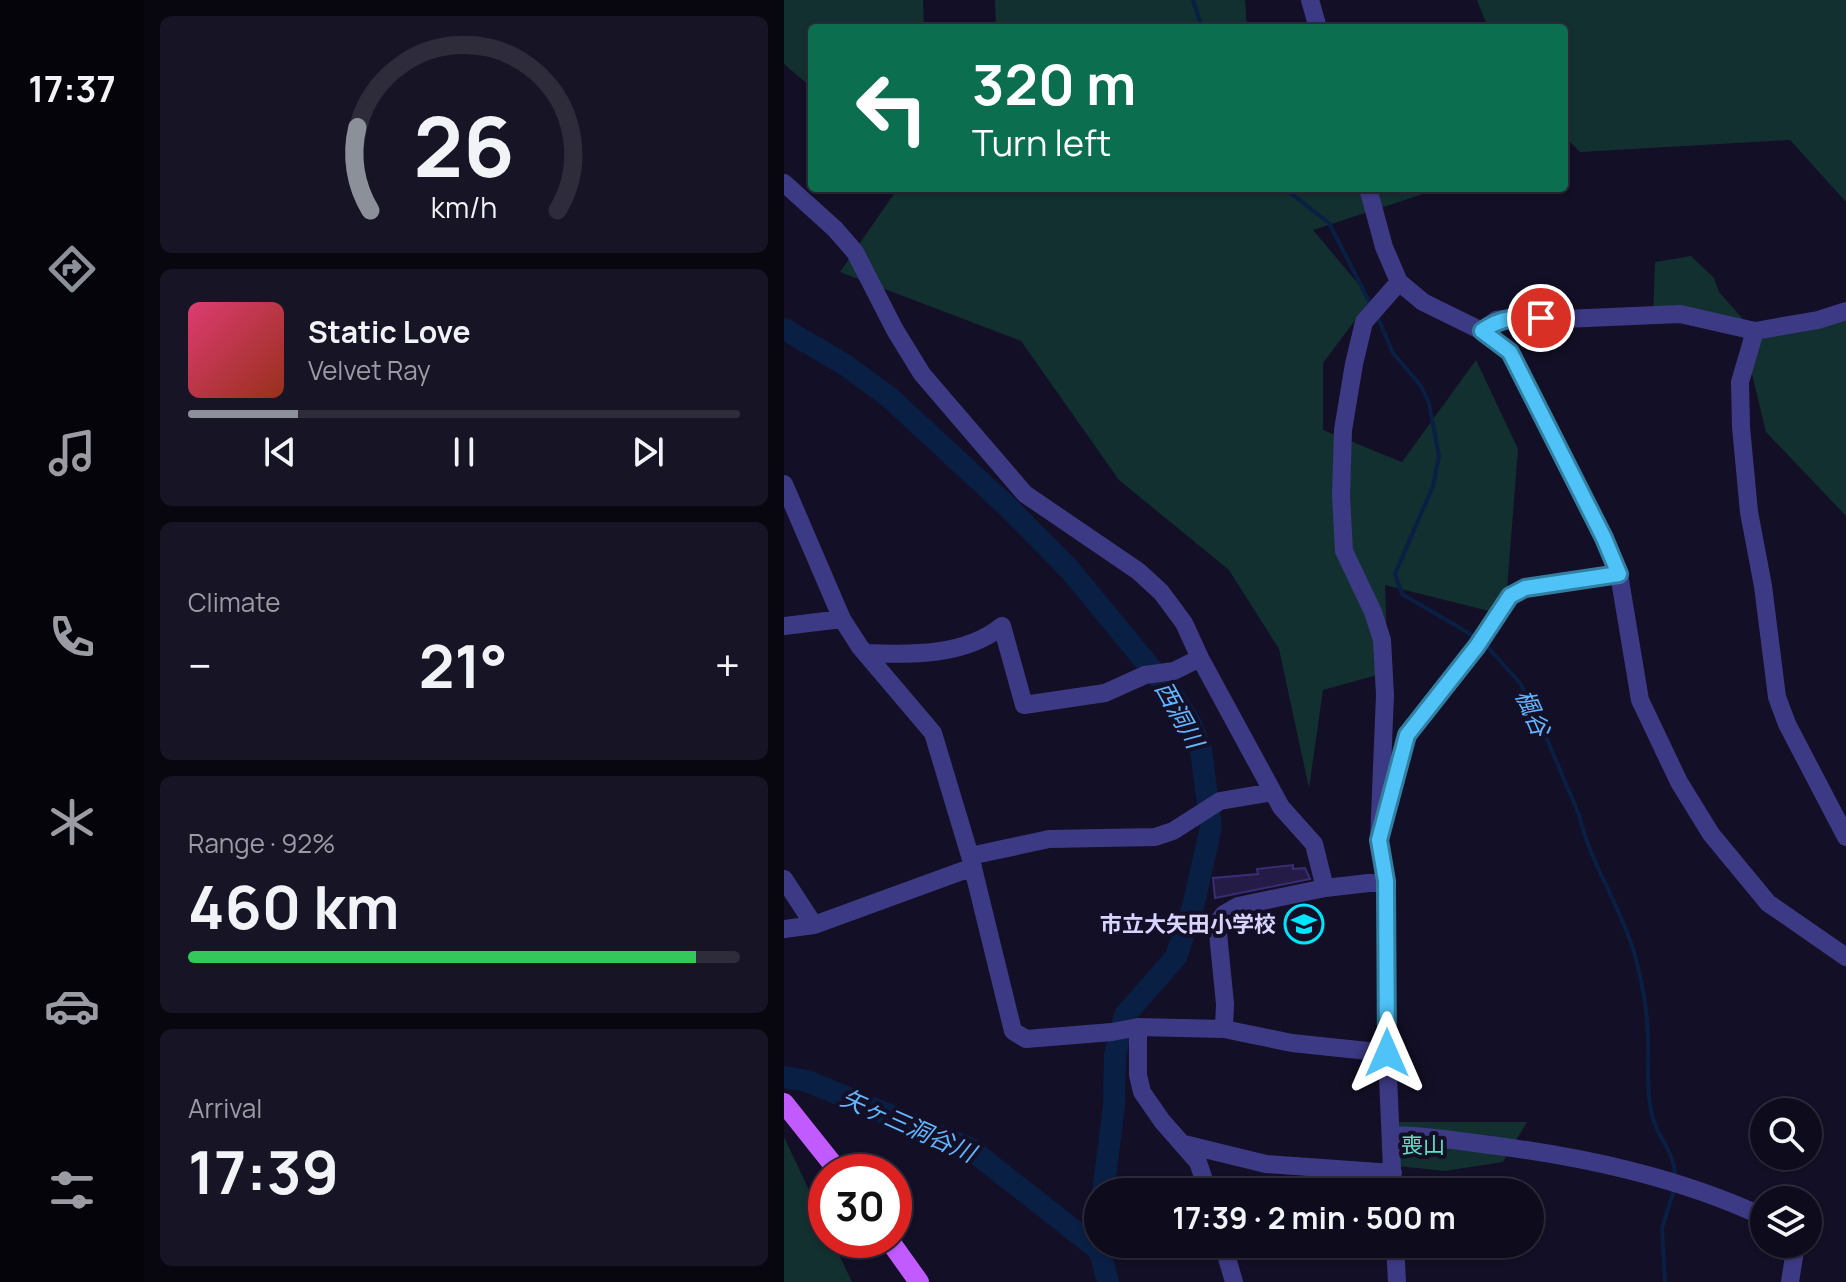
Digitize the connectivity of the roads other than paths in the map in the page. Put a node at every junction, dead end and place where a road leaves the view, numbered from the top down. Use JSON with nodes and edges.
{"nodes":[{"id":1,"x":1310,"y":0,"type":"edge"},
{"id":2,"x":1317,"y":24,"type":"edge"},
{"id":3,"x":784,"y":183,"type":"edge"},
{"id":4,"x":1369,"y":192,"type":"edge"},
{"id":5,"x":1399,"y":282,"type":"junction"},
{"id":6,"x":1846,"y":311,"type":"edge"},
{"id":7,"x":1482,"y":331,"type":"junction"},
{"id":8,"x":1755,"y":331,"type":"junction"},
{"id":9,"x":784,"y":484,"type":"edge"},
{"id":10,"x":1619,"y":574,"type":"junction"},
{"id":11,"x":842,"y":619,"type":"junction"},
{"id":12,"x":784,"y":626,"type":"edge"},
{"id":13,"x":866,"y":653,"type":"junction"},
{"id":14,"x":1200,"y":658,"type":"junction"},
{"id":15,"x":1272,"y":792,"type":"junction"},
{"id":16,"x":1846,"y":837,"type":"edge"},
{"id":17,"x":1379,"y":840,"type":"junction"},
{"id":18,"x":971,"y":861,"type":"junction"},
{"id":19,"x":784,"y":879,"type":"edge"},
{"id":20,"x":1386,"y":881,"type":"junction"},
{"id":21,"x":1325,"y":888,"type":"junction"},
{"id":22,"x":814,"y":925,"type":"junction"},
{"id":23,"x":784,"y":929,"type":"edge"},
{"id":24,"x":1846,"y":957,"type":"edge"},
{"id":25,"x":1138,"y":1027,"type":"junction"},
{"id":26,"x":1224,"y":1029,"type":"junction"},
{"id":27,"x":1387,"y":1053,"type":"junction"},
{"id":28,"x":784,"y":1103,"type":"edge"},
{"id":29,"x":1392,"y":1135,"type":"junction"},
{"id":30,"x":1184,"y":1144,"type":"junction"},
{"id":31,"x":825,"y":1154,"type":"edge"},
{"id":32,"x":1203,"y":1178,"type":"edge"},
{"id":33,"x":1365,"y":1178,"type":"edge"},
{"id":34,"x":1393,"y":1178,"type":"edge"},
{"id":35,"x":1750,"y":1211,"type":"edge"},
{"id":36,"x":902,"y":1258,"type":"edge"},
{"id":37,"x":1227,"y":1258,"type":"edge"},
{"id":38,"x":1396,"y":1258,"type":"edge"},
{"id":39,"x":1794,"y":1258,"type":"edge"},
{"id":40,"x":919,"y":1282,"type":"edge"},
{"id":41,"x":1234,"y":1282,"type":"edge"},
{"id":42,"x":1397,"y":1282,"type":"edge"},
{"id":43,"x":1790,"y":1282,"type":"edge"}],
"edges":[{"from":1,"to":2,"type":"street"},
{"from":3,"to":14,"type":"street"},
{"from":4,"to":5,"type":"street"},
{"from":5,"to":7,"type":"street"},
{"from":5,"to":17,"type":"street"},
{"from":6,"to":8,"type":"street"},
{"from":7,"to":8,"type":"street"},
{"from":7,"to":10,"type":"street"},
{"from":8,"to":16,"type":"street"},
{"from":9,"to":11,"type":"street"},
{"from":10,"to":17,"type":"street"},
{"from":10,"to":24,"type":"street"},
{"from":11,"to":12,"type":"street"},
{"from":11,"to":13,"type":"street"},
{"from":13,"to":14,"type":"street"},
{"from":13,"to":18,"type":"street"},
{"from":14,"to":15,"type":"street"},
{"from":15,"to":18,"type":"street"},
{"from":15,"to":21,"type":"street"},
{"from":17,"to":20,"type":"street"},
{"from":18,"to":22,"type":"street"},
{"from":18,"to":25,"type":"street"},
{"from":19,"to":22,"type":"street"},
{"from":20,"to":21,"type":"street"},
{"from":20,"to":27,"type":"street"},
{"from":21,"to":26,"type":"street"},
{"from":22,"to":23,"type":"street"},
{"from":25,"to":26,"type":"street"},
{"from":25,"to":30,"type":"street"},
{"from":26,"to":27,"type":"street"},
{"from":27,"to":29,"type":"street"},
{"from":28,"to":31,"type":"main road"},
{"from":29,"to":34,"type":"street"},
{"from":29,"to":35,"type":"street"},
{"from":30,"to":32,"type":"street"},
{"from":30,"to":33,"type":"street"},
{"from":36,"to":40,"type":"main road"},
{"from":37,"to":41,"type":"street"},
{"from":38,"to":42,"type":"street"},
{"from":39,"to":43,"type":"street"}]}
